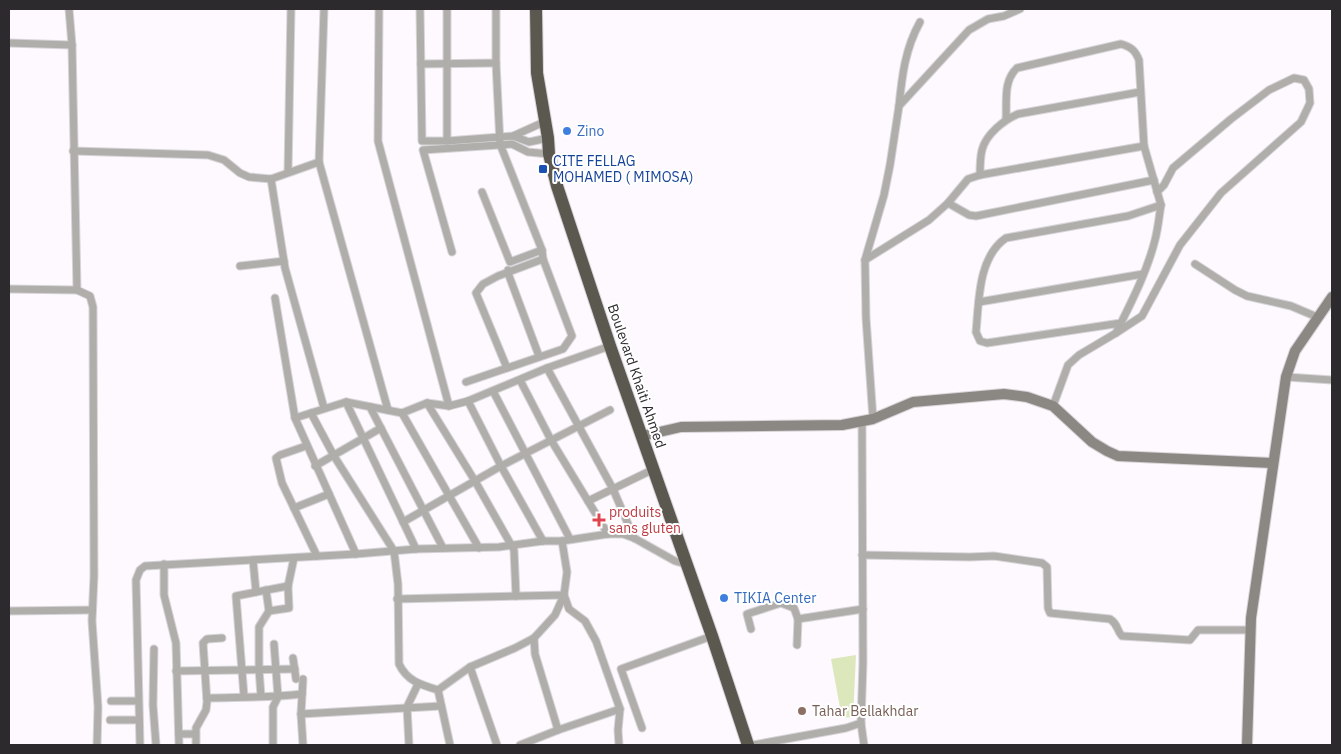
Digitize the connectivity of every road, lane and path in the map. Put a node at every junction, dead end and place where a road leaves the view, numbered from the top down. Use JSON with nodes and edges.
{"nodes":[{"id":1,"x":69,"y":9,"type":"edge"},
{"id":2,"x":291,"y":9,"type":"edge"},
{"id":3,"x":324,"y":9,"type":"edge"},
{"id":4,"x":379,"y":9,"type":"edge"},
{"id":5,"x":420,"y":9,"type":"edge"},
{"id":6,"x":447,"y":9,"type":"edge"},
{"id":7,"x":496,"y":9,"type":"edge"},
{"id":8,"x":536,"y":9,"type":"edge"},
{"id":9,"x":1020,"y":9,"type":"edge"},
{"id":10,"x":920,"y":22,"type":"dead end"},
{"id":11,"x":9,"y":43,"type":"edge"},
{"id":12,"x":72,"y":45,"type":"junction"},
{"id":13,"x":448,"y":63,"type":"junction"},
{"id":14,"x":496,"y":63,"type":"junction"},
{"id":15,"x":421,"y":64,"type":"junction"},
{"id":16,"x":1140,"y":92,"type":"junction"},
{"id":17,"x":899,"y":106,"type":"junction"},
{"id":18,"x":1006,"y":119,"type":"junction"},
{"id":19,"x":544,"y":122,"type":"junction"},
{"id":20,"x":513,"y":136,"type":"junction"},
{"id":21,"x":548,"y":138,"type":"junction"},
{"id":22,"x":500,"y":140,"type":"junction"},
{"id":23,"x":447,"y":141,"type":"junction"},
{"id":24,"x":529,"y":142,"type":"junction"},
{"id":25,"x":512,"y":144,"type":"junction"},
{"id":26,"x":1144,"y":146,"type":"junction"},
{"id":27,"x":73,"y":151,"type":"junction"},
{"id":28,"x":549,"y":154,"type":"junction"},
{"id":29,"x":320,"y":162,"type":"junction"},
{"id":30,"x":288,"y":172,"type":"junction"},
{"id":31,"x":980,"y":175,"type":"junction"},
{"id":32,"x":272,"y":180,"type":"junction"},
{"id":33,"x":1154,"y":180,"type":"junction"},
{"id":34,"x":482,"y":192,"type":"dead end"},
{"id":35,"x":1157,"y":192,"type":"junction"},
{"id":36,"x":948,"y":203,"type":"junction"},
{"id":37,"x":1161,"y":205,"type":"junction"},
{"id":38,"x":542,"y":250,"type":"junction"},
{"id":39,"x":452,"y":252,"type":"dead end"},
{"id":40,"x":544,"y":259,"type":"junction"},
{"id":41,"x":865,"y":260,"type":"junction"},
{"id":42,"x":284,"y":261,"type":"junction"},
{"id":43,"x":510,"y":262,"type":"junction"},
{"id":44,"x":1195,"y":264,"type":"dead end"},
{"id":45,"x":240,"y":266,"type":"dead end"},
{"id":46,"x":508,"y":273,"type":"junction"},
{"id":47,"x":1143,"y":274,"type":"junction"},
{"id":48,"x":9,"y":289,"type":"edge"},
{"id":49,"x":77,"y":290,"type":"junction"},
{"id":50,"x":1332,"y":297,"type":"edge"},
{"id":51,"x":274,"y":298,"type":"dead end"},
{"id":52,"x":979,"y":302,"type":"junction"},
{"id":53,"x":1317,"y":317,"type":"junction"},
{"id":54,"x":1121,"y":323,"type":"junction"},
{"id":55,"x":1116,"y":333,"type":"junction"},
{"id":56,"x":610,"y":346,"type":"junction"},
{"id":57,"x":538,"y":356,"type":"junction"},
{"id":58,"x":507,"y":368,"type":"junction"},
{"id":59,"x":547,"y":368,"type":"junction"},
{"id":60,"x":1286,"y":377,"type":"junction"},
{"id":61,"x":520,"y":380,"type":"junction"},
{"id":62,"x":1332,"y":380,"type":"edge"},
{"id":63,"x":466,"y":382,"type":"dead end"},
{"id":64,"x":493,"y":391,"type":"junction"},
{"id":65,"x":468,"y":400,"type":"junction"},
{"id":66,"x":346,"y":402,"type":"junction"},
{"id":67,"x":427,"y":403,"type":"junction"},
{"id":68,"x":370,"y":406,"type":"junction"},
{"id":69,"x":449,"y":406,"type":"junction"},
{"id":70,"x":1054,"y":406,"type":"junction"},
{"id":71,"x":324,"y":408,"type":"junction"},
{"id":72,"x":388,"y":410,"type":"junction"},
{"id":73,"x":610,"y":410,"type":"dead end"},
{"id":74,"x":311,"y":412,"type":"junction"},
{"id":75,"x":402,"y":413,"type":"junction"},
{"id":76,"x":295,"y":418,"type":"junction"},
{"id":77,"x":873,"y":419,"type":"junction"},
{"id":78,"x":862,"y":421,"type":"junction"},
{"id":79,"x":578,"y":426,"type":"junction"},
{"id":80,"x":381,"y":428,"type":"junction"},
{"id":81,"x":642,"y":436,"type":"junction"},
{"id":82,"x":363,"y":438,"type":"junction"},
{"id":83,"x":551,"y":440,"type":"junction"},
{"id":84,"x":306,"y":446,"type":"junction"},
{"id":85,"x":526,"y":453,"type":"junction"},
{"id":86,"x":334,"y":456,"type":"junction"},
{"id":87,"x":1272,"y":463,"type":"junction"},
{"id":88,"x":315,"y":466,"type":"junction"},
{"id":89,"x":500,"y":466,"type":"junction"},
{"id":90,"x":654,"y":469,"type":"junction"},
{"id":91,"x":475,"y":481,"type":"junction"},
{"id":92,"x":613,"y":489,"type":"junction"},
{"id":93,"x":329,"y":494,"type":"junction"},
{"id":94,"x":449,"y":496,"type":"junction"},
{"id":95,"x":588,"y":501,"type":"junction"},
{"id":96,"x":294,"y":508,"type":"junction"},
{"id":97,"x":423,"y":511,"type":"junction"},
{"id":98,"x":404,"y":522,"type":"junction"},
{"id":99,"x":608,"y":534,"type":"junction"},
{"id":100,"x":634,"y":538,"type":"junction"},
{"id":101,"x":570,"y":539,"type":"junction"},
{"id":102,"x":543,"y":541,"type":"junction"},
{"id":103,"x":562,"y":541,"type":"junction"},
{"id":104,"x":510,"y":546,"type":"junction"},
{"id":105,"x":416,"y":548,"type":"junction"},
{"id":106,"x":443,"y":548,"type":"junction"},
{"id":107,"x":479,"y":548,"type":"junction"},
{"id":108,"x":394,"y":550,"type":"junction"},
{"id":109,"x":356,"y":554,"type":"junction"},
{"id":110,"x":862,"y":555,"type":"junction"},
{"id":111,"x":317,"y":556,"type":"junction"},
{"id":112,"x":294,"y":558,"type":"junction"},
{"id":113,"x":252,"y":560,"type":"junction"},
{"id":114,"x":164,"y":564,"type":"junction"},
{"id":115,"x":686,"y":564,"type":"junction"},
{"id":116,"x":288,"y":586,"type":"junction"},
{"id":117,"x":266,"y":590,"type":"junction"},
{"id":118,"x":256,"y":592,"type":"junction"},
{"id":119,"x":564,"y":595,"type":"junction"},
{"id":120,"x":516,"y":596,"type":"junction"},
{"id":121,"x":398,"y":599,"type":"junction"},
{"id":122,"x":863,"y":609,"type":"junction"},
{"id":123,"x":92,"y":610,"type":"junction"},
{"id":124,"x":9,"y":611,"type":"edge"},
{"id":125,"x":269,"y":611,"type":"junction"},
{"id":126,"x":798,"y":619,"type":"junction"},
{"id":127,"x":751,"y":629,"type":"dead end"},
{"id":128,"x":1251,"y":630,"type":"junction"},
{"id":129,"x":712,"y":636,"type":"junction"},
{"id":130,"x":222,"y":638,"type":"dead end"},
{"id":131,"x":534,"y":638,"type":"junction"},
{"id":132,"x":274,"y":644,"type":"dead end"},
{"id":133,"x":797,"y":645,"type":"dead end"},
{"id":134,"x":154,"y":649,"type":"dead end"},
{"id":135,"x":293,"y":658,"type":"dead end"},
{"id":136,"x":470,"y":667,"type":"junction"},
{"id":137,"x":242,"y":669,"type":"junction"},
{"id":138,"x":259,"y":669,"type":"junction"},
{"id":139,"x":275,"y":669,"type":"junction"},
{"id":140,"x":295,"y":669,"type":"junction"},
{"id":141,"x":176,"y":670,"type":"junction"},
{"id":142,"x":204,"y":670,"type":"junction"},
{"id":143,"x":418,"y":684,"type":"junction"},
{"id":144,"x":438,"y":690,"type":"junction"},
{"id":145,"x":302,"y":694,"type":"junction"},
{"id":146,"x":244,"y":696,"type":"junction"},
{"id":147,"x":261,"y":696,"type":"junction"},
{"id":148,"x":278,"y":697,"type":"junction"},
{"id":149,"x":207,"y":698,"type":"junction"},
{"id":150,"x":111,"y":701,"type":"dead end"},
{"id":151,"x":138,"y":701,"type":"junction"},
{"id":152,"x":441,"y":706,"type":"junction"},
{"id":153,"x":407,"y":707,"type":"junction"},
{"id":154,"x":620,"y":709,"type":"junction"},
{"id":155,"x":301,"y":714,"type":"junction"},
{"id":156,"x":110,"y":720,"type":"dead end"},
{"id":157,"x":139,"y":720,"type":"junction"},
{"id":158,"x":861,"y":723,"type":"junction"},
{"id":159,"x":642,"y":728,"type":"dead end"},
{"id":160,"x":558,"y":730,"type":"junction"},
{"id":161,"x":179,"y":734,"type":"junction"},
{"id":162,"x":195,"y":734,"type":"junction"},
{"id":163,"x":97,"y":745,"type":"edge"},
{"id":164,"x":140,"y":745,"type":"edge"},
{"id":165,"x":156,"y":745,"type":"edge"},
{"id":166,"x":180,"y":745,"type":"edge"},
{"id":167,"x":196,"y":745,"type":"edge"},
{"id":168,"x":273,"y":745,"type":"edge"},
{"id":169,"x":303,"y":745,"type":"edge"},
{"id":170,"x":409,"y":745,"type":"edge"},
{"id":171,"x":450,"y":745,"type":"edge"},
{"id":172,"x":497,"y":745,"type":"edge"},
{"id":173,"x":520,"y":745,"type":"edge"},
{"id":174,"x":619,"y":745,"type":"edge"},
{"id":175,"x":748,"y":745,"type":"edge"},
{"id":176,"x":753,"y":745,"type":"edge"},
{"id":177,"x":864,"y":745,"type":"edge"},
{"id":178,"x":1247,"y":745,"type":"edge"}],
"edges":[{"from":1,"to":12,"type":"street"},
{"from":2,"to":30,"type":"street"},
{"from":3,"to":29,"type":"street"},
{"from":4,"to":69,"type":"street"},
{"from":5,"to":15,"type":"street"},
{"from":6,"to":13,"type":"street"},
{"from":7,"to":14,"type":"street"},
{"from":8,"to":19,"type":"highway","name":"Boulevard Khaiti Ahmed"},
{"from":9,"to":17,"type":"street"},
{"from":10,"to":17,"type":"street"},
{"from":11,"to":12,"type":"street"},
{"from":12,"to":27,"type":"street"},
{"from":13,"to":14,"type":"street"},
{"from":13,"to":15,"type":"street"},
{"from":13,"to":23,"type":"street"},
{"from":14,"to":22,"type":"street"},
{"from":15,"to":23,"type":"street"},
{"from":16,"to":18,"type":"street"},
{"from":16,"to":18,"type":"street"},
{"from":16,"to":26,"type":"street"},
{"from":17,"to":41,"type":"street"},
{"from":18,"to":31,"type":"street"},
{"from":19,"to":20,"type":"street"},
{"from":19,"to":21,"type":"highway","name":"Boulevard Khaiti Ahmed"},
{"from":20,"to":22,"type":"street"},
{"from":20,"to":24,"type":"street"},
{"from":21,"to":24,"type":"street"},
{"from":21,"to":28,"type":"highway","name":"Boulevard Khaiti Ahmed"},
{"from":22,"to":23,"type":"street"},
{"from":22,"to":25,"type":"street"},
{"from":22,"to":38,"type":"street"},
{"from":22,"to":39,"type":"street"},
{"from":24,"to":25,"type":"street"},
{"from":25,"to":28,"type":"street"},
{"from":26,"to":31,"type":"street"},
{"from":26,"to":33,"type":"street"},
{"from":27,"to":32,"type":"street"},
{"from":27,"to":49,"type":"street"},
{"from":28,"to":56,"type":"highway","name":"Boulevard Khaiti Ahmed"},
{"from":29,"to":30,"type":"street"},
{"from":29,"to":72,"type":"street"},
{"from":30,"to":32,"type":"street"},
{"from":31,"to":36,"type":"street"},
{"from":32,"to":42,"type":"street"},
{"from":33,"to":35,"type":"street"},
{"from":33,"to":36,"type":"street"},
{"from":34,"to":43,"type":"street"},
{"from":35,"to":37,"type":"street"},
{"from":35,"to":55,"type":"street"},
{"from":36,"to":41,"type":"street"},
{"from":37,"to":47,"type":"street"},
{"from":37,"to":52,"type":"street"},
{"from":38,"to":40,"type":"street"},
{"from":38,"to":43,"type":"street"},
{"from":40,"to":46,"type":"street"},
{"from":40,"to":57,"type":"street"},
{"from":41,"to":77,"type":"street"},
{"from":42,"to":45,"type":"street"},
{"from":42,"to":71,"type":"street"},
{"from":43,"to":46,"type":"street"},
{"from":44,"to":53,"type":"street"},
{"from":46,"to":57,"type":"street"},
{"from":46,"to":58,"type":"street"},
{"from":47,"to":52,"type":"street"},
{"from":47,"to":54,"type":"street"},
{"from":48,"to":49,"type":"street"},
{"from":49,"to":123,"type":"street"},
{"from":50,"to":53,"type":"street"},
{"from":51,"to":76,"type":"street"},
{"from":52,"to":54,"type":"street"},
{"from":53,"to":60,"type":"street"},
{"from":54,"to":55,"type":"street"},
{"from":55,"to":70,"type":"street"},
{"from":56,"to":59,"type":"street"},
{"from":56,"to":81,"type":"highway","name":"Boulevard Khaiti Ahmed"},
{"from":57,"to":58,"type":"street"},
{"from":58,"to":63,"type":"street"},
{"from":59,"to":61,"type":"street"},
{"from":59,"to":79,"type":"street"},
{"from":60,"to":62,"type":"street"},
{"from":60,"to":87,"type":"street"},
{"from":61,"to":64,"type":"street"},
{"from":61,"to":83,"type":"street"},
{"from":64,"to":65,"type":"street"},
{"from":64,"to":85,"type":"street"},
{"from":65,"to":69,"type":"street"},
{"from":65,"to":89,"type":"street"},
{"from":66,"to":68,"type":"street"},
{"from":66,"to":71,"type":"street"},
{"from":66,"to":82,"type":"street"},
{"from":67,"to":69,"type":"street"},
{"from":67,"to":75,"type":"street"},
{"from":67,"to":91,"type":"street"},
{"from":68,"to":72,"type":"street"},
{"from":68,"to":80,"type":"street"},
{"from":70,"to":77,"type":"street"},
{"from":70,"to":87,"type":"street"},
{"from":71,"to":74,"type":"street"},
{"from":72,"to":75,"type":"street"},
{"from":73,"to":79,"type":"street"},
{"from":74,"to":76,"type":"street"},
{"from":74,"to":86,"type":"street"},
{"from":75,"to":94,"type":"street"},
{"from":76,"to":84,"type":"street"},
{"from":77,"to":78,"type":"street"},
{"from":78,"to":81,"type":"street"},
{"from":78,"to":110,"type":"street"},
{"from":79,"to":83,"type":"street"},
{"from":79,"to":92,"type":"street"},
{"from":80,"to":82,"type":"street"},
{"from":80,"to":97,"type":"street"},
{"from":81,"to":90,"type":"highway","name":"Boulevard Khaiti Ahmed"},
{"from":82,"to":86,"type":"street"},
{"from":82,"to":98,"type":"street"},
{"from":83,"to":85,"type":"street"},
{"from":83,"to":95,"type":"street"},
{"from":84,"to":88,"type":"street"},
{"from":84,"to":96,"type":"street"},
{"from":85,"to":89,"type":"street"},
{"from":85,"to":101,"type":"street"},
{"from":86,"to":88,"type":"street"},
{"from":86,"to":108,"type":"street"},
{"from":87,"to":128,"type":"street"},
{"from":88,"to":93,"type":"street"},
{"from":89,"to":91,"type":"street"},
{"from":89,"to":102,"type":"street"},
{"from":90,"to":92,"type":"street"},
{"from":90,"to":115,"type":"highway","name":"Boulevard Khaiti Ahmed"},
{"from":91,"to":94,"type":"street"},
{"from":91,"to":104,"type":"street"},
{"from":92,"to":95,"type":"street"},
{"from":92,"to":100,"type":"street"},
{"from":93,"to":96,"type":"street"},
{"from":93,"to":109,"type":"street"},
{"from":94,"to":97,"type":"street"},
{"from":94,"to":107,"type":"street"},
{"from":95,"to":99,"type":"street"},
{"from":96,"to":111,"type":"street"},
{"from":97,"to":98,"type":"street"},
{"from":97,"to":106,"type":"street"},
{"from":98,"to":105,"type":"street"},
{"from":99,"to":100,"type":"street"},
{"from":99,"to":101,"type":"street"},
{"from":100,"to":115,"type":"street"},
{"from":101,"to":103,"type":"street"},
{"from":102,"to":103,"type":"street"},
{"from":102,"to":104,"type":"street"},
{"from":103,"to":119,"type":"street"},
{"from":104,"to":107,"type":"street"},
{"from":104,"to":120,"type":"street"},
{"from":105,"to":106,"type":"street"},
{"from":105,"to":108,"type":"street"},
{"from":106,"to":107,"type":"street"},
{"from":108,"to":109,"type":"street"},
{"from":108,"to":121,"type":"street"},
{"from":109,"to":111,"type":"street"},
{"from":110,"to":122,"type":"street"},
{"from":110,"to":128,"type":"street"},
{"from":111,"to":112,"type":"street"},
{"from":112,"to":113,"type":"street"},
{"from":112,"to":116,"type":"street"},
{"from":113,"to":114,"type":"street"},
{"from":113,"to":118,"type":"street"},
{"from":114,"to":141,"type":"street"},
{"from":114,"to":151,"type":"street"},
{"from":115,"to":129,"type":"highway","name":"Boulevard Khaiti Ahmed"},
{"from":116,"to":117,"type":"street"},
{"from":116,"to":125,"type":"street"},
{"from":117,"to":118,"type":"street"},
{"from":117,"to":125,"type":"street"},
{"from":118,"to":137,"type":"street"},
{"from":119,"to":120,"type":"street"},
{"from":119,"to":131,"type":"street"},
{"from":119,"to":154,"type":"street"},
{"from":120,"to":121,"type":"street"},
{"from":121,"to":143,"type":"street"},
{"from":122,"to":126,"type":"street"},
{"from":122,"to":158,"type":"street"},
{"from":123,"to":124,"type":"street"},
{"from":123,"to":163,"type":"street"},
{"from":125,"to":138,"type":"street"},
{"from":126,"to":127,"type":"street"},
{"from":126,"to":133,"type":"street"},
{"from":128,"to":178,"type":"street"},
{"from":129,"to":159,"type":"street"},
{"from":129,"to":175,"type":"highway","name":"Boulevard Khaiti Ahmed"},
{"from":130,"to":142,"type":"street"},
{"from":131,"to":136,"type":"street"},
{"from":131,"to":160,"type":"street"},
{"from":132,"to":139,"type":"street"},
{"from":134,"to":165,"type":"street"},
{"from":135,"to":140,"type":"street"},
{"from":136,"to":144,"type":"street"},
{"from":136,"to":172,"type":"street"},
{"from":137,"to":138,"type":"street"},
{"from":137,"to":142,"type":"street"},
{"from":137,"to":146,"type":"street"},
{"from":138,"to":139,"type":"street"},
{"from":138,"to":147,"type":"street"},
{"from":139,"to":140,"type":"street"},
{"from":139,"to":148,"type":"street"},
{"from":140,"to":145,"type":"street"},
{"from":141,"to":142,"type":"street"},
{"from":141,"to":161,"type":"street"},
{"from":142,"to":149,"type":"street"},
{"from":143,"to":144,"type":"street"},
{"from":143,"to":153,"type":"street"},
{"from":144,"to":152,"type":"street"},
{"from":145,"to":148,"type":"street"},
{"from":145,"to":155,"type":"street"},
{"from":146,"to":147,"type":"street"},
{"from":146,"to":149,"type":"street"},
{"from":147,"to":148,"type":"street"},
{"from":148,"to":168,"type":"street"},
{"from":149,"to":162,"type":"street"},
{"from":150,"to":151,"type":"street"},
{"from":151,"to":157,"type":"street"},
{"from":152,"to":153,"type":"street"},
{"from":152,"to":171,"type":"street"},
{"from":153,"to":155,"type":"street"},
{"from":153,"to":170,"type":"street"},
{"from":154,"to":160,"type":"street"},
{"from":154,"to":174,"type":"street"},
{"from":155,"to":169,"type":"street"},
{"from":156,"to":157,"type":"street"},
{"from":157,"to":164,"type":"street"},
{"from":158,"to":176,"type":"street"},
{"from":158,"to":177,"type":"street"},
{"from":160,"to":173,"type":"street"},
{"from":161,"to":162,"type":"street"},
{"from":161,"to":166,"type":"street"},
{"from":162,"to":167,"type":"street"}]}
